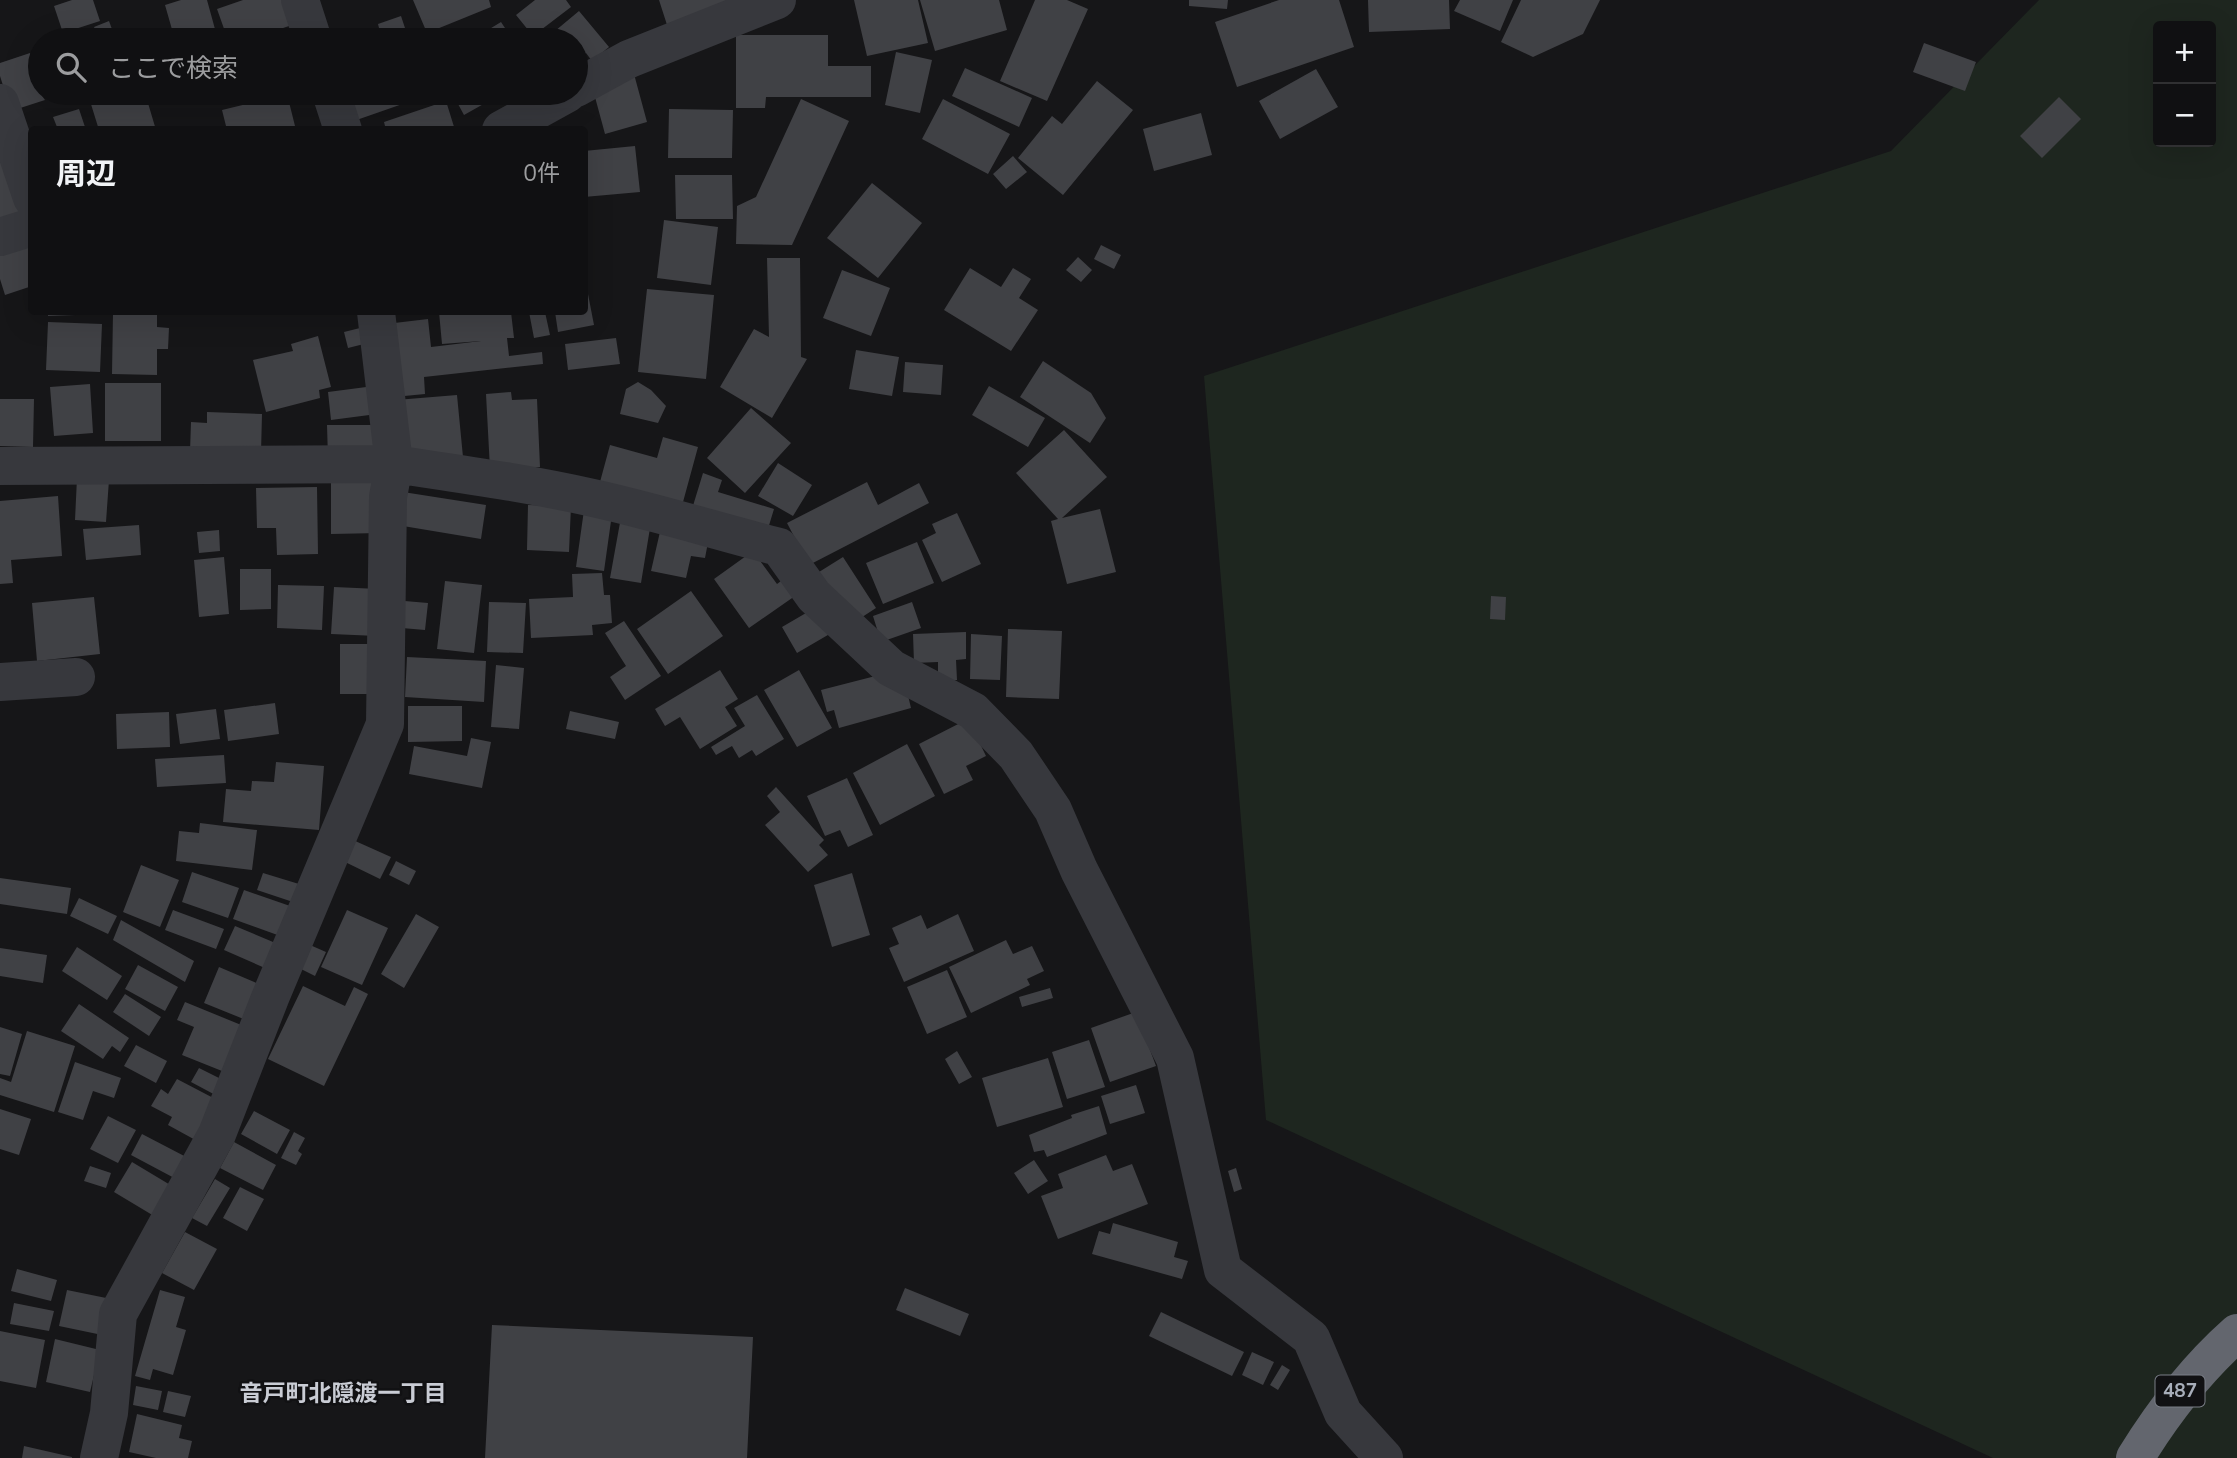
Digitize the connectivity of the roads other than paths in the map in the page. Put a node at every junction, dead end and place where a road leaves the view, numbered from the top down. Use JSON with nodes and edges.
{"nodes":[{"id":1,"x":300,"y":0,"type":"edge"},
{"id":2,"x":777,"y":0,"type":"edge"},
{"id":3,"x":309,"y":28,"type":"edge"},
{"id":4,"x":588,"y":81,"type":"edge"},
{"id":5,"x":0,"y":103,"type":"edge"},
{"id":6,"x":335,"y":105,"type":"edge"},
{"id":7,"x":546,"y":105,"type":"edge"},
{"id":8,"x":342,"y":126,"type":"edge"},
{"id":9,"x":508,"y":126,"type":"edge"},
{"id":10,"x":28,"y":186,"type":"edge"},
{"id":11,"x":28,"y":228,"type":"edge"},
{"id":12,"x":0,"y":237,"type":"edge"},
{"id":13,"x":376,"y":315,"type":"edge"},
{"id":14,"x":394,"y":464,"type":"junction"},
{"id":15,"x":0,"y":466,"type":"edge"},
{"id":16,"x":76,"y":677,"type":"dead end"},
{"id":17,"x":0,"y":682,"type":"edge"},
{"id":18,"x":2237,"y":1333,"type":"edge"},
{"id":19,"x":99,"y":1458,"type":"edge"},
{"id":20,"x":1384,"y":1458,"type":"edge"},
{"id":21,"x":2135,"y":1458,"type":"edge"}],
"edges":[{"from":1,"to":3,"type":"street"},
{"from":2,"to":4,"type":"street"},
{"from":5,"to":10,"type":"street"},
{"from":6,"to":8,"type":"street"},
{"from":7,"to":9,"type":"street"},
{"from":11,"to":12,"type":"street"},
{"from":13,"to":14,"type":"street"},
{"from":14,"to":15,"type":"street"},
{"from":14,"to":19,"type":"street"},
{"from":14,"to":20,"type":"street"},
{"from":16,"to":17,"type":"street"},
{"from":18,"to":21,"type":"highway","number":"487"}]}
